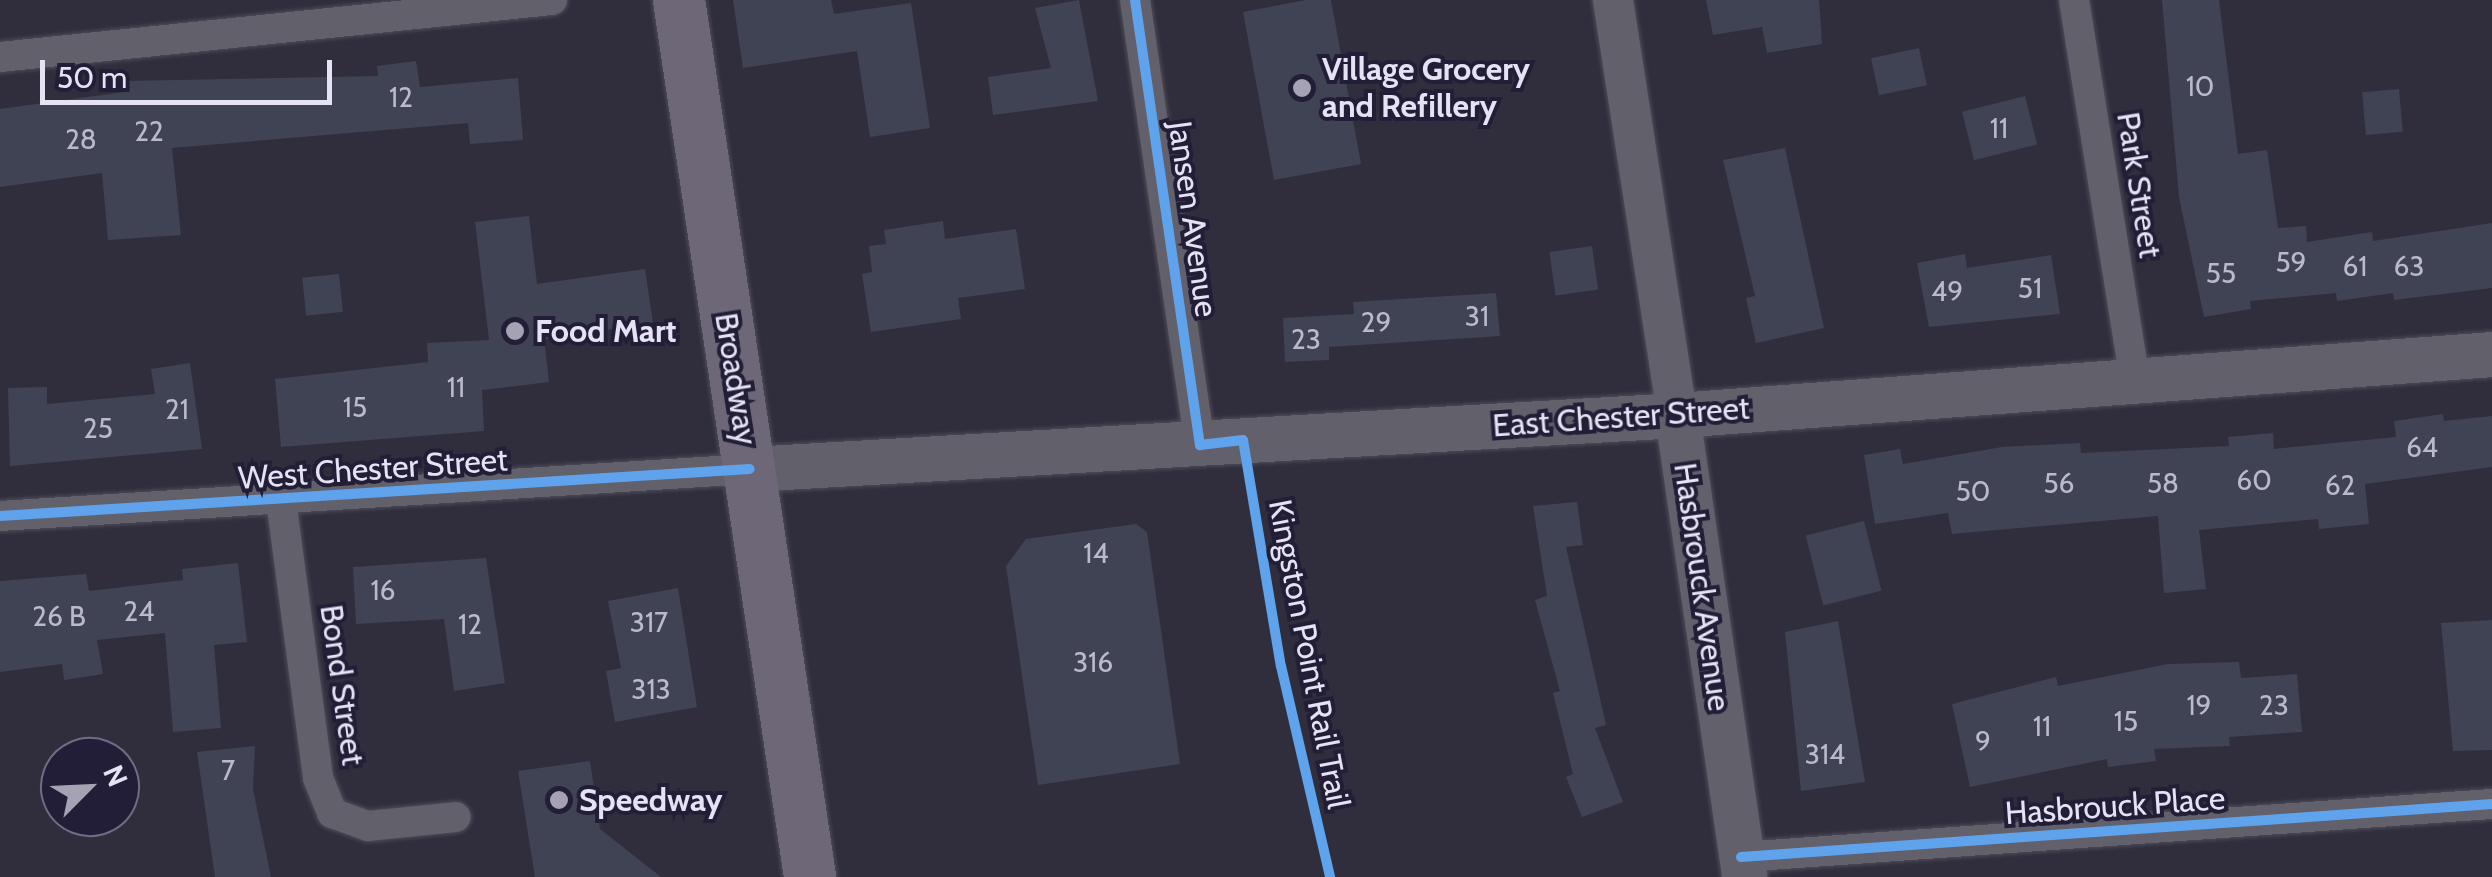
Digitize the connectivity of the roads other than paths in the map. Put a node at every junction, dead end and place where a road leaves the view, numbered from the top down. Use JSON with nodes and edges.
{"nodes":[{"id":1,"x":552,"y":0,"type":"edge"},
{"id":2,"x":679,"y":0,"type":"edge"},
{"id":3,"x":1135,"y":0,"type":"edge"},
{"id":4,"x":1613,"y":0,"type":"edge"},
{"id":5,"x":2074,"y":0,"type":"edge"},
{"id":6,"x":0,"y":57,"type":"edge"},
{"id":7,"x":2492,"y":354,"type":"edge"},
{"id":8,"x":2134,"y":380,"type":"junction"},
{"id":9,"x":1677,"y":415,"type":"junction"},
{"id":10,"x":1200,"y":445,"type":"junction"},
{"id":11,"x":750,"y":469,"type":"junction"},
{"id":12,"x":281,"y":500,"type":"junction"},
{"id":13,"x":0,"y":516,"type":"edge"},
{"id":14,"x":2492,"y":804,"type":"edge"},
{"id":15,"x":456,"y":817,"type":"dead end"},
{"id":16,"x":1742,"y":867,"type":"edge"},
{"id":17,"x":810,"y":877,"type":"edge"}],
"edges":[{"from":1,"to":6,"type":"street"},
{"from":2,"to":11,"type":"highway","name":"Broadway"},
{"from":3,"to":10,"type":"street","name":"Jansen Avenue"},
{"from":4,"to":9,"type":"street","name":"Hasbrouck Avenue"},
{"from":5,"to":8,"type":"street","name":"Park Street"},
{"from":7,"to":8,"type":"main road","name":"East Chester Street"},
{"from":8,"to":9,"type":"main road","name":"East Chester Street"},
{"from":9,"to":10,"type":"main road","name":"East Chester Street"},
{"from":9,"to":16,"type":"main road","name":"Hasbrouck Avenue"},
{"from":10,"to":11,"type":"main road","name":"East Chester Street"},
{"from":11,"to":12,"type":"street","name":"West Chester Street"},
{"from":11,"to":17,"type":"highway","name":"Broadway"},
{"from":12,"to":13,"type":"street","name":"West Chester Street"},
{"from":12,"to":15,"type":"street","name":"Bond Street"},
{"from":14,"to":16,"type":"street","name":"Hasbrouck Place"}]}
